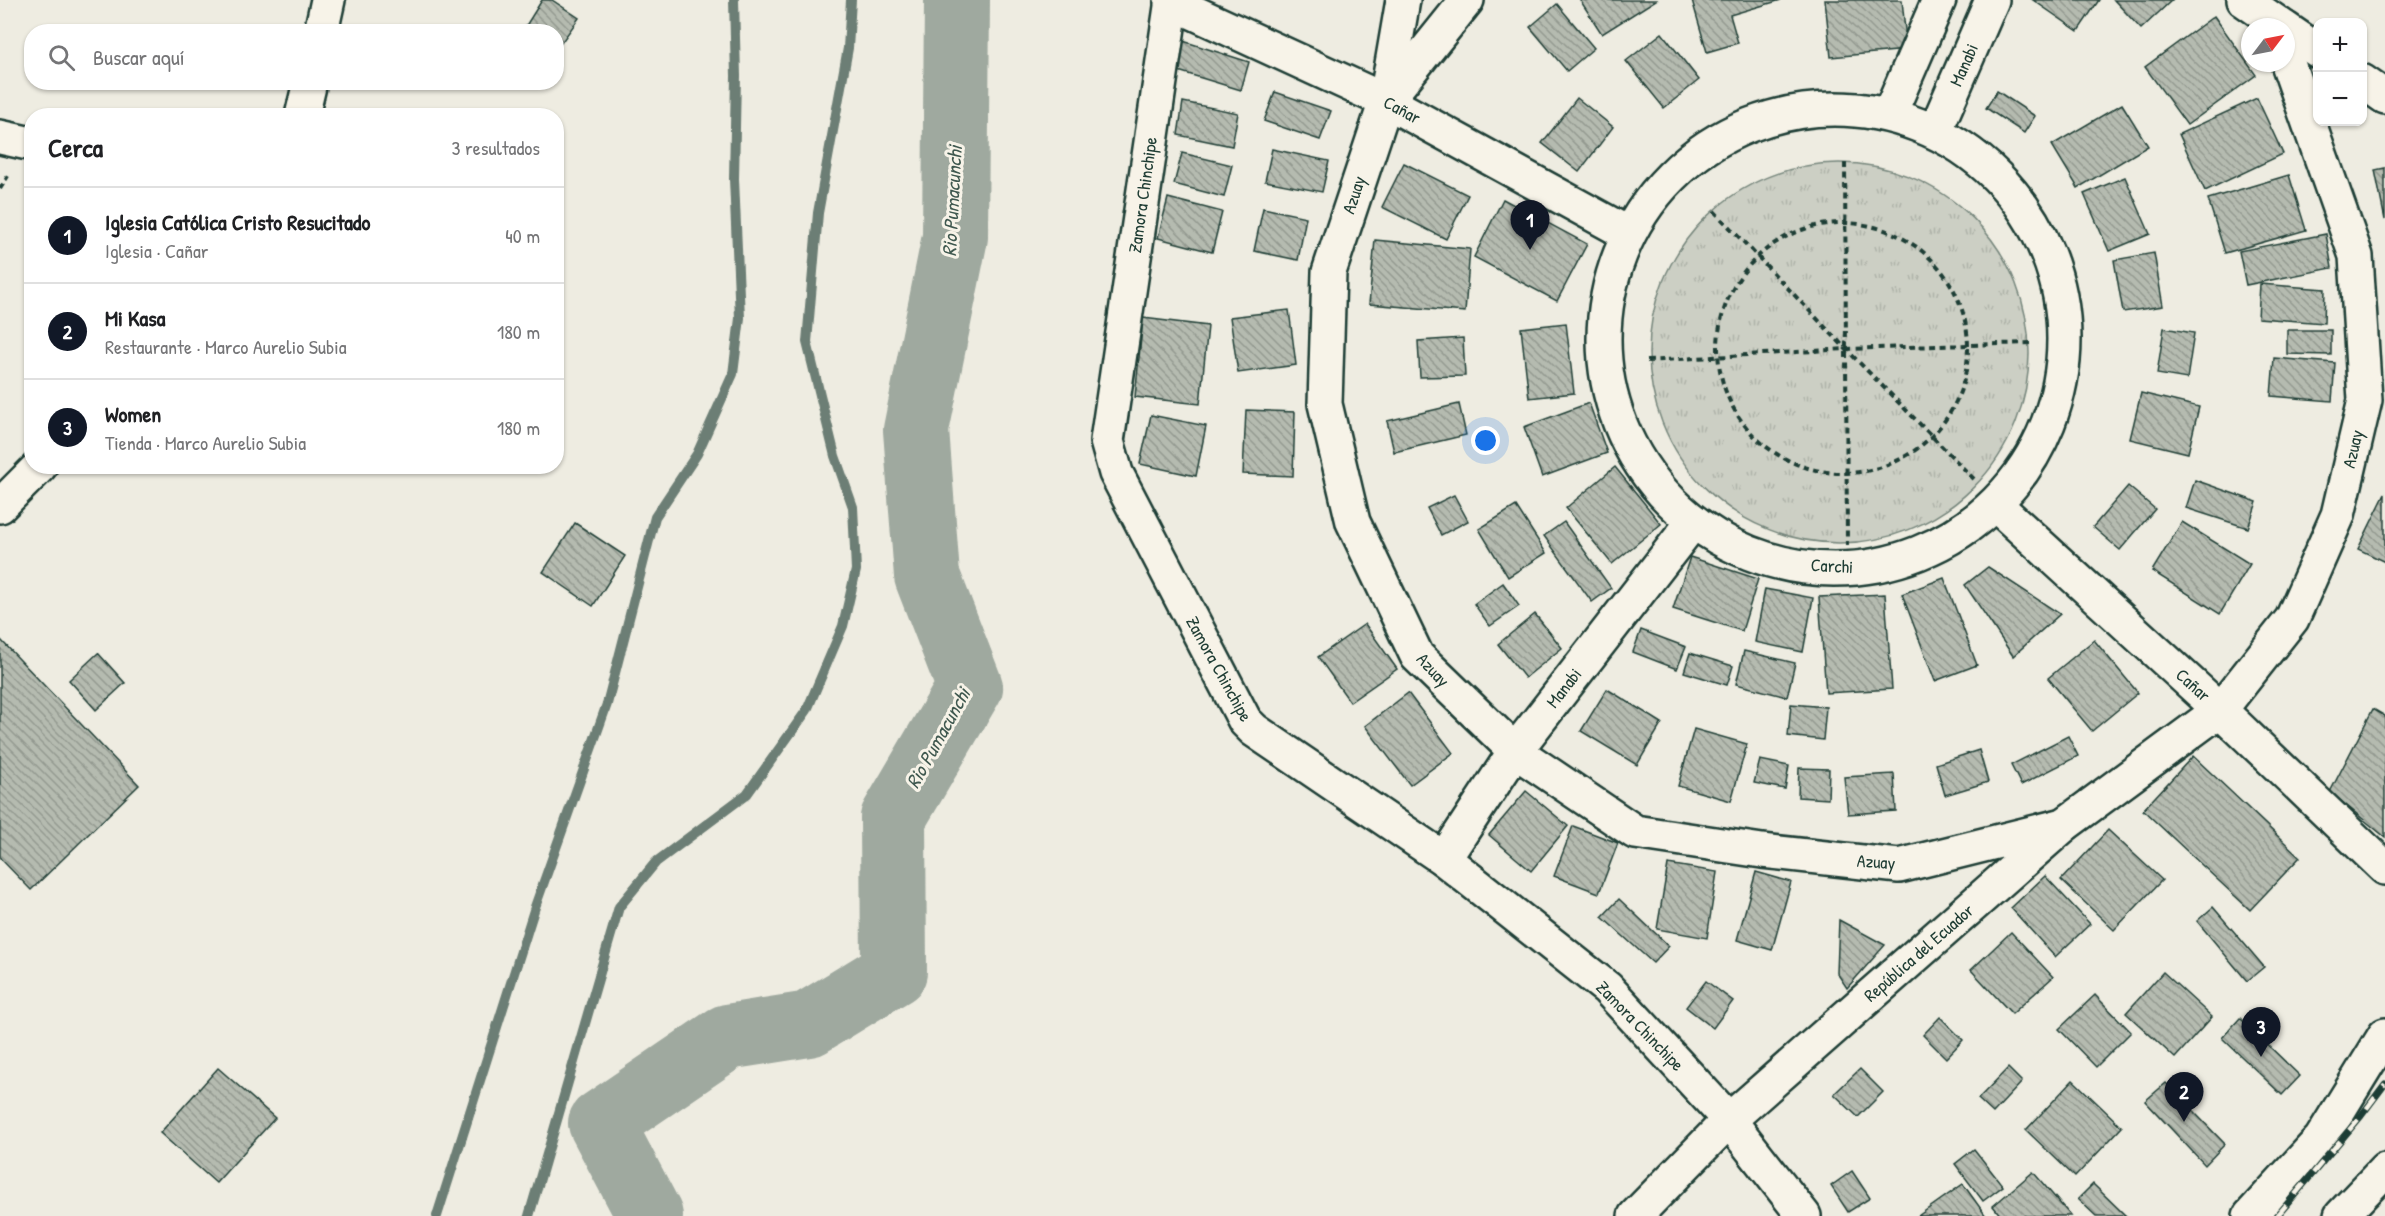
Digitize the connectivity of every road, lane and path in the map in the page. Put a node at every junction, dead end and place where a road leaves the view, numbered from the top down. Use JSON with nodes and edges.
{"nodes":[{"id":1,"x":328,"y":0,"type":"edge"},
{"id":2,"x":1403,"y":0,"type":"edge"},
{"id":3,"x":1467,"y":0,"type":"edge"},
{"id":4,"x":1939,"y":0,"type":"edge"},
{"id":5,"x":1992,"y":0,"type":"edge"},
{"id":6,"x":2244,"y":0,"type":"edge"},
{"id":7,"x":1171,"y":1,"type":"edge"},
{"id":8,"x":2268,"y":18,"type":"edge"},
{"id":9,"x":323,"y":24,"type":"edge"},
{"id":10,"x":2295,"y":36,"type":"edge"},
{"id":11,"x":2313,"y":48,"type":"edge"},
{"id":12,"x":2291,"y":72,"type":"edge"},
{"id":13,"x":2367,"y":84,"type":"edge"},
{"id":14,"x":308,"y":90,"type":"edge"},
{"id":15,"x":2385,"y":97,"type":"edge"},
{"id":16,"x":1386,"y":101,"type":"junction"},
{"id":17,"x":304,"y":108,"type":"edge"},
{"id":18,"x":1890,"y":113,"type":"junction"},
{"id":19,"x":1935,"y":129,"type":"junction"},
{"id":20,"x":0,"y":138,"type":"edge"},
{"id":21,"x":24,"y":142,"type":"edge"},
{"id":22,"x":1845,"y":163,"type":"dead end"},
{"id":23,"x":1713,"y":211,"type":"dead end"},
{"id":24,"x":1845,"y":221,"type":"junction"},
{"id":25,"x":1627,"y":233,"type":"junction"},
{"id":26,"x":1756,"y":255,"type":"junction"},
{"id":27,"x":2030,"y":343,"type":"dead end"},
{"id":28,"x":1970,"y":344,"type":"junction"},
{"id":29,"x":1846,"y":349,"type":"junction"},
{"id":30,"x":1716,"y":357,"type":"junction"},
{"id":31,"x":1647,"y":360,"type":"dead end"},
{"id":32,"x":1934,"y":438,"type":"junction"},
{"id":33,"x":32,"y":474,"type":"edge"},
{"id":34,"x":1846,"y":476,"type":"junction"},
{"id":35,"x":1989,"y":495,"type":"junction"},
{"id":36,"x":0,"y":506,"type":"edge"},
{"id":37,"x":1693,"y":522,"type":"junction"},
{"id":38,"x":1847,"y":546,"type":"dead end"},
{"id":39,"x":2220,"y":710,"type":"junction"},
{"id":40,"x":1515,"y":751,"type":"junction"},
{"id":41,"x":2064,"y":825,"type":"junction"},
{"id":42,"x":1444,"y":859,"type":"junction"},
{"id":43,"x":2385,"y":868,"type":"edge"},
{"id":44,"x":2385,"y":1035,"type":"edge"},
{"id":45,"x":1729,"y":1120,"type":"junction"},
{"id":46,"x":2385,"y":1170,"type":"edge"},
{"id":47,"x":1635,"y":1216,"type":"edge"},
{"id":48,"x":1804,"y":1216,"type":"edge"},
{"id":49,"x":2250,"y":1216,"type":"edge"},
{"id":50,"x":2341,"y":1216,"type":"edge"}],
"edges":[{"from":1,"to":9,"type":"street"},
{"from":2,"to":16,"type":"street"},
{"from":3,"to":16,"type":"street","name":"Azuay"},
{"from":4,"to":18,"type":"street"},
{"from":5,"to":19,"type":"street","name":"Manabi"},
{"from":6,"to":8,"type":"street"},
{"from":7,"to":16,"type":"street","name":"Cañar"},
{"from":7,"to":42,"type":"street","name":"Zamora Chinchipe"},
{"from":10,"to":11,"type":"street"},
{"from":12,"to":39,"type":"street","name":"Azuay"},
{"from":13,"to":15,"type":"street"},
{"from":14,"to":17,"type":"street"},
{"from":16,"to":25,"type":"street","name":"Cañar"},
{"from":16,"to":40,"type":"street","name":"Azuay"},
{"from":18,"to":19,"type":"street","name":"Carchi"},
{"from":18,"to":25,"type":"street","name":"Carchi"},
{"from":19,"to":35,"type":"street","name":"Carchi"},
{"from":20,"to":21,"type":"street"},
{"from":22,"to":24,"type":"path"},
{"from":23,"to":26,"type":"path"},
{"from":24,"to":26,"type":"path"},
{"from":24,"to":28,"type":"path"},
{"from":24,"to":29,"type":"path"},
{"from":25,"to":37,"type":"street","name":"Carchi"},
{"from":26,"to":29,"type":"path"},
{"from":26,"to":30,"type":"path"},
{"from":27,"to":28,"type":"path"},
{"from":28,"to":29,"type":"path"},
{"from":28,"to":32,"type":"path"},
{"from":29,"to":30,"type":"path"},
{"from":29,"to":32,"type":"path"},
{"from":29,"to":34,"type":"path"},
{"from":30,"to":31,"type":"path"},
{"from":30,"to":34,"type":"path"},
{"from":32,"to":34,"type":"path"},
{"from":32,"to":35,"type":"path"},
{"from":33,"to":36,"type":"street"},
{"from":34,"to":38,"type":"path"},
{"from":35,"to":37,"type":"street","name":"Carchi"},
{"from":35,"to":39,"type":"street","name":"Cañar"},
{"from":37,"to":40,"type":"street","name":"Manabi"},
{"from":39,"to":41,"type":"street","name":"República del Ecuador"},
{"from":39,"to":43,"type":"street","name":"Cañar"},
{"from":40,"to":41,"type":"street","name":"Azuay"},
{"from":40,"to":42,"type":"street","name":"Manabi"},
{"from":41,"to":45,"type":"street","name":"República del Ecuador"},
{"from":42,"to":45,"type":"street","name":"Zamora Chinchipe"},
{"from":44,"to":49,"type":"street"},
{"from":45,"to":47,"type":"street","name":"República del Ecuador"},
{"from":45,"to":48,"type":"street","name":"Zamora Chinchipe"},
{"from":46,"to":50,"type":"street"}]}
